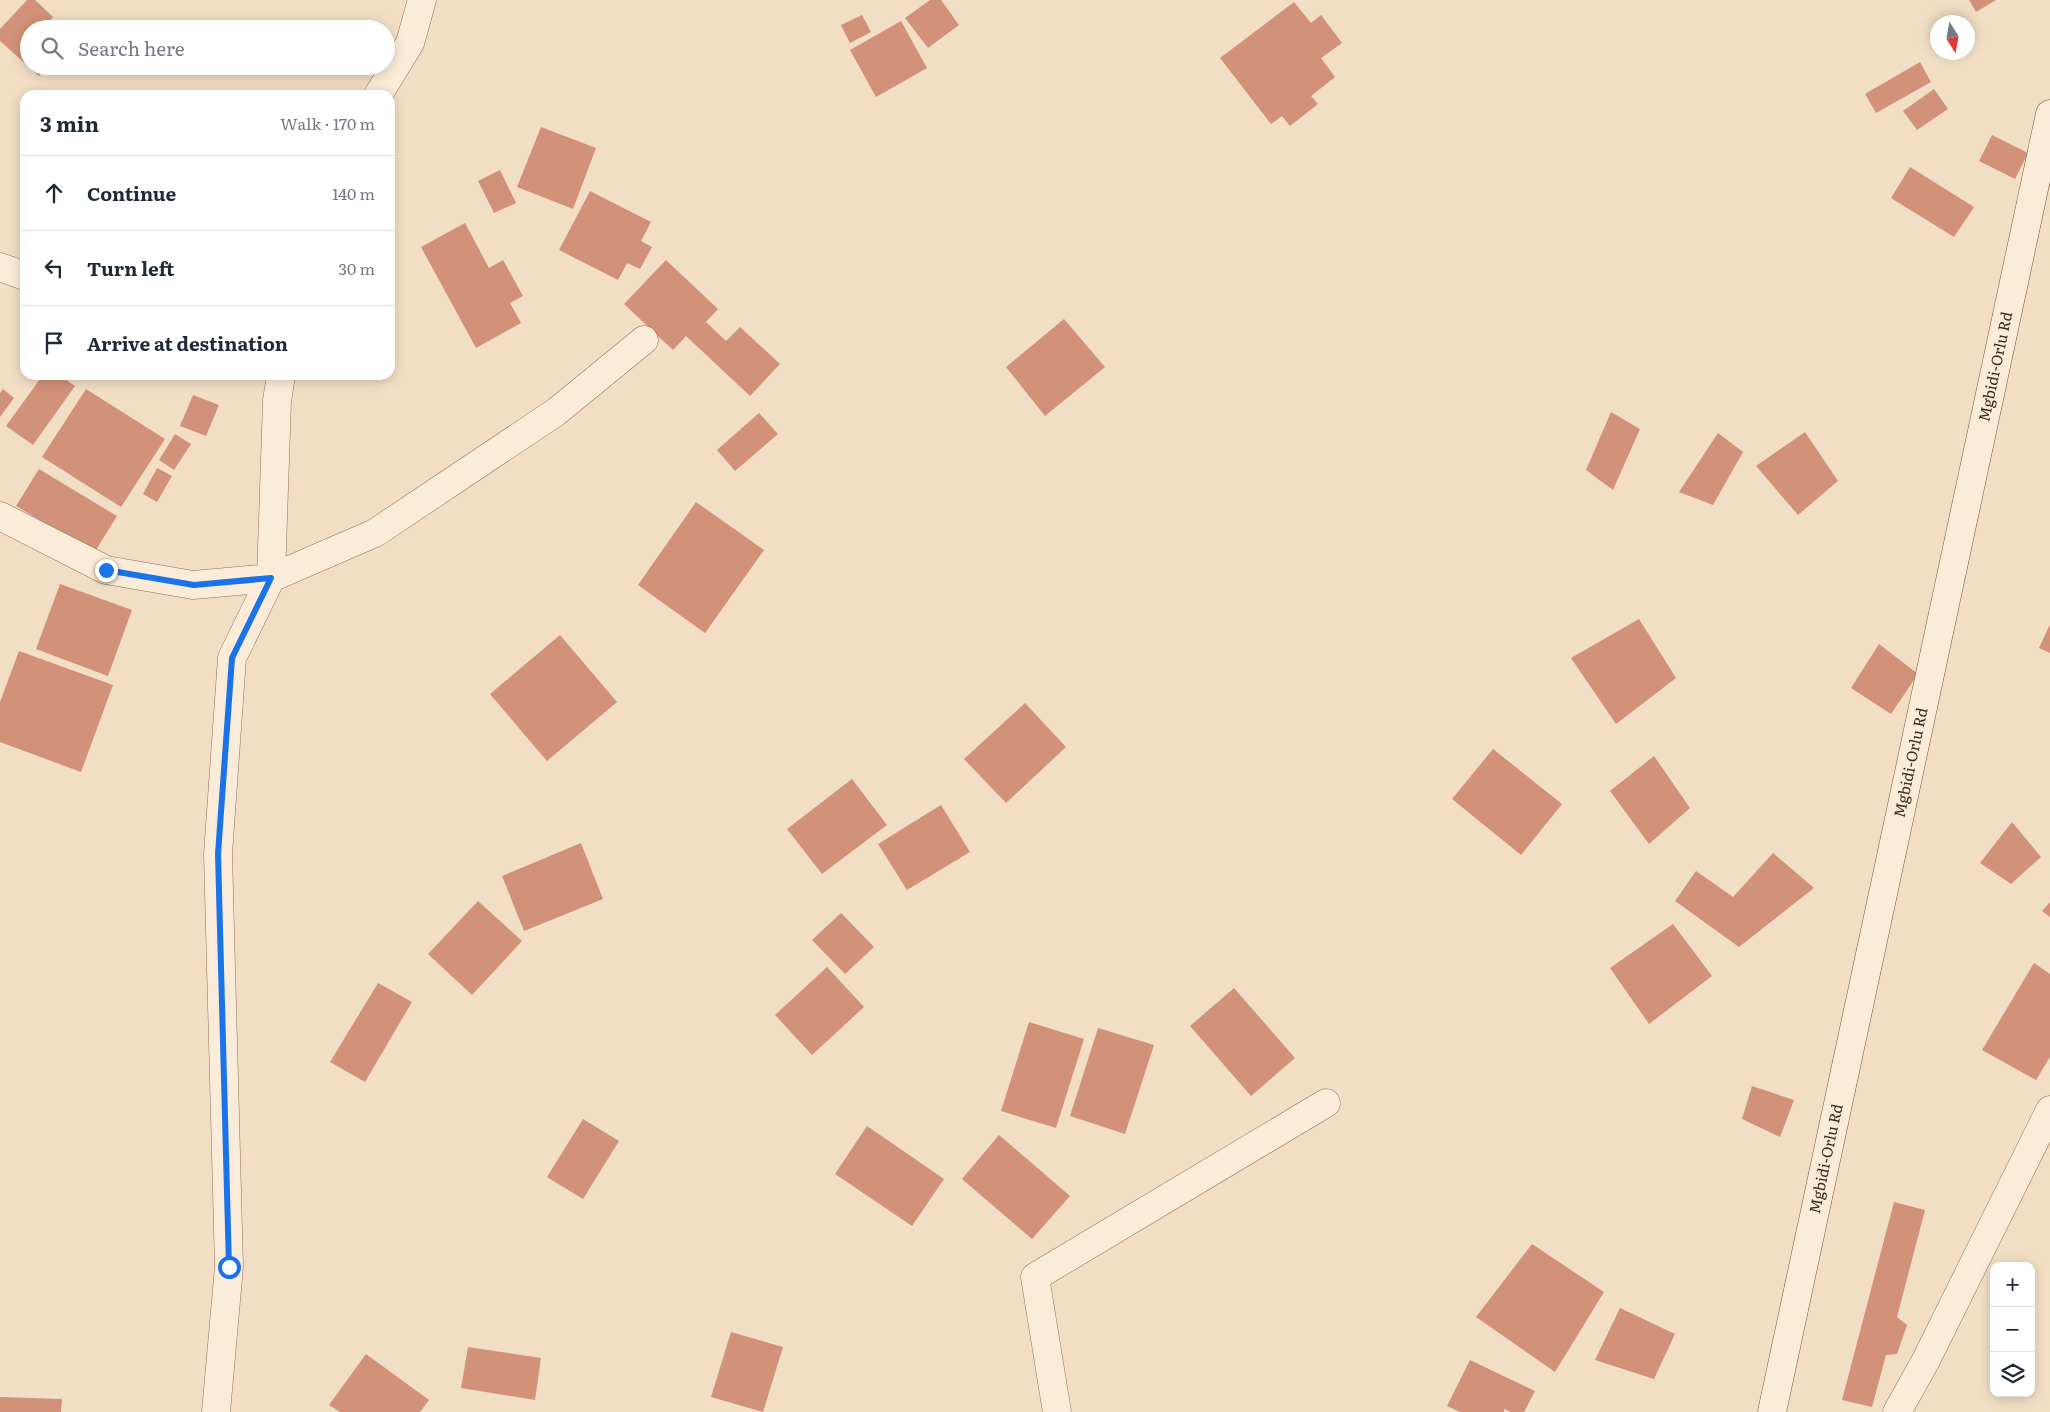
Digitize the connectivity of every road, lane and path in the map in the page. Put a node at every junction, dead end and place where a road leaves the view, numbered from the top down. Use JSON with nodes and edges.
{"nodes":[{"id":1,"x":422,"y":0,"type":"edge"},
{"id":2,"x":395,"y":67,"type":"edge"},
{"id":3,"x":390,"y":75,"type":"edge"},
{"id":4,"x":381,"y":90,"type":"edge"},
{"id":5,"x":2050,"y":114,"type":"edge"},
{"id":6,"x":0,"y":266,"type":"edge"},
{"id":7,"x":20,"y":274,"type":"edge"},
{"id":8,"x":644,"y":340,"type":"dead end"},
{"id":9,"x":273,"y":380,"type":"edge"},
{"id":10,"x":0,"y":516,"type":"edge"},
{"id":11,"x":271,"y":578,"type":"junction"},
{"id":12,"x":1326,"y":1103,"type":"dead end"},
{"id":13,"x":2050,"y":1110,"type":"edge"},
{"id":14,"x":216,"y":1412,"type":"edge"},
{"id":15,"x":1057,"y":1412,"type":"edge"},
{"id":16,"x":1772,"y":1412,"type":"edge"},
{"id":17,"x":1898,"y":1412,"type":"edge"}],
"edges":[{"from":1,"to":2,"type":"street"},
{"from":3,"to":4,"type":"street"},
{"from":5,"to":16,"type":"street","name":"Mgbidi-Orlu Rd"},
{"from":6,"to":7,"type":"street"},
{"from":8,"to":11,"type":"street"},
{"from":9,"to":11,"type":"street"},
{"from":10,"to":11,"type":"street"},
{"from":11,"to":14,"type":"street"},
{"from":12,"to":15,"type":"street"},
{"from":13,"to":17,"type":"street"}]}
